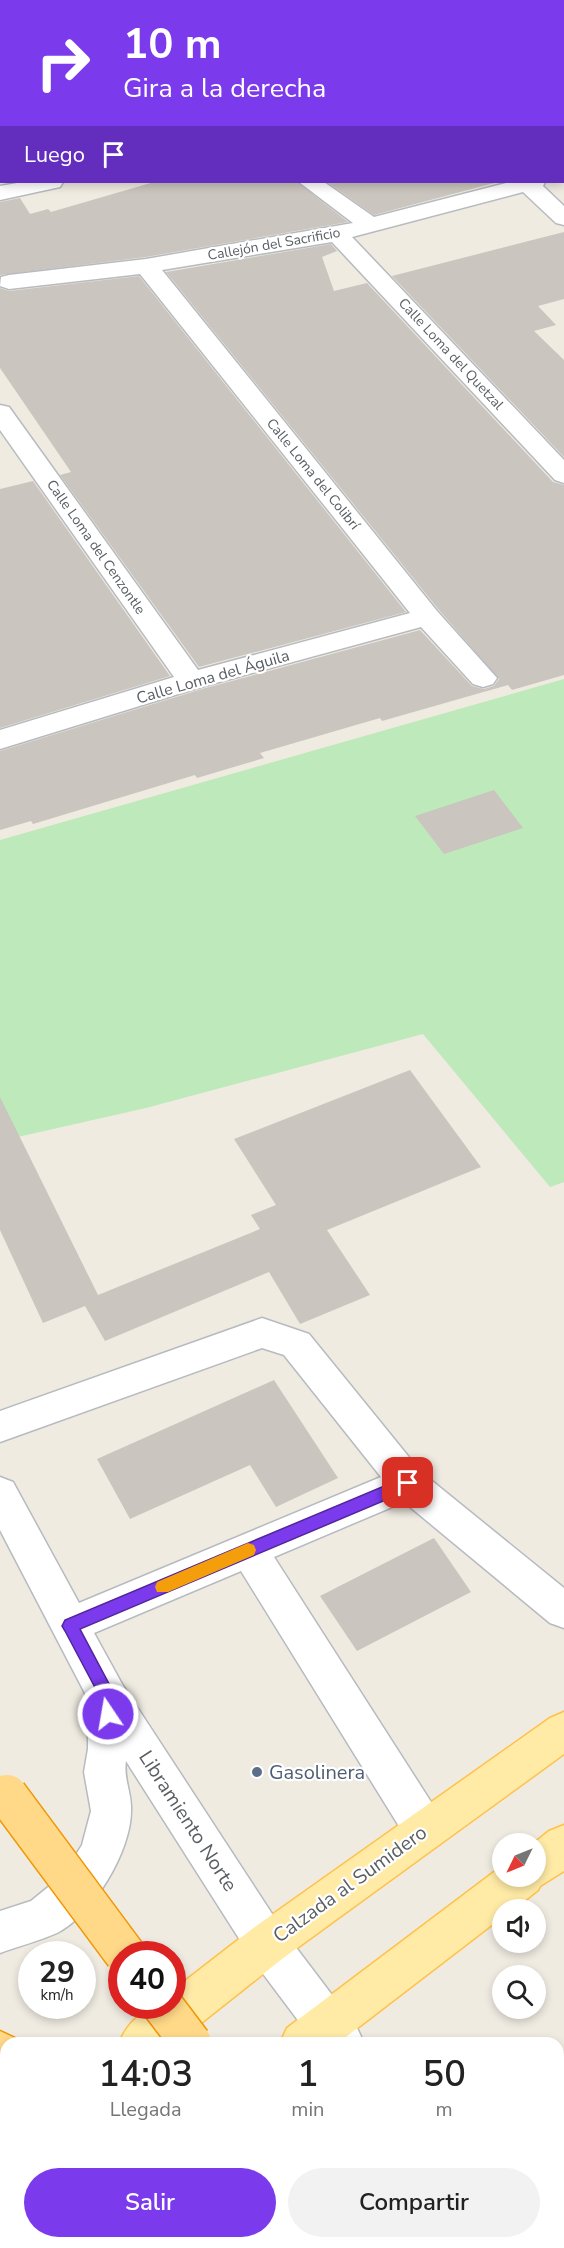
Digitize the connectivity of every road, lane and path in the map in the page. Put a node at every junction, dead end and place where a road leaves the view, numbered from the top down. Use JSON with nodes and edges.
{"nodes":[{"id":1,"x":47,"y":183,"type":"edge"},
{"id":2,"x":311,"y":183,"type":"edge"},
{"id":3,"x":531,"y":183,"type":"edge"},
{"id":4,"x":0,"y":193,"type":"edge"},
{"id":5,"x":564,"y":218,"type":"edge"},
{"id":6,"x":370,"y":225,"type":"junction"},
{"id":7,"x":337,"y":234,"type":"junction"},
{"id":8,"x":146,"y":267,"type":"junction"},
{"id":9,"x":9,"y":282,"type":"dead end"},
{"id":10,"x":0,"y":412,"type":"edge"},
{"id":11,"x":564,"y":475,"type":"edge"},
{"id":12,"x":427,"y":617,"type":"junction"},
{"id":13,"x":483,"y":678,"type":"dead end"},
{"id":14,"x":191,"y":681,"type":"junction"},
{"id":15,"x":0,"y":740,"type":"edge"},
{"id":16,"x":0,"y":1427,"type":"edge"},
{"id":17,"x":408,"y":1483,"type":"junction"},
{"id":18,"x":0,"y":1493,"type":"edge"},
{"id":19,"x":249,"y":1550,"type":"junction"},
{"id":20,"x":564,"y":1611,"type":"edge"},
{"id":21,"x":70,"y":1626,"type":"junction"},
{"id":22,"x":108,"y":1697,"type":"junction"},
{"id":23,"x":564,"y":1731,"type":"edge"},
{"id":24,"x":3,"y":1788,"type":"edge"},
{"id":25,"x":425,"y":1830,"type":"junction"},
{"id":26,"x":564,"y":1845,"type":"edge"},
{"id":27,"x":546,"y":1859,"type":"edge"},
{"id":28,"x":508,"y":1887,"type":"edge"},
{"id":29,"x":0,"y":1932,"type":"edge"},
{"id":30,"x":115,"y":1941,"type":"edge"},
{"id":31,"x":267,"y":1944,"type":"junction"},
{"id":32,"x":173,"y":2019,"type":"edge"},
{"id":33,"x":149,"y":2037,"type":"edge"},
{"id":34,"x":186,"y":2037,"type":"edge"},
{"id":35,"x":323,"y":2037,"type":"edge"}],
"edges":[{"from":1,"to":4,"type":"street"},
{"from":2,"to":6,"type":"street"},
{"from":3,"to":5,"type":"street"},
{"from":3,"to":6,"type":"street","name":"Callejón del Sacrificio"},
{"from":6,"to":7,"type":"street","name":"Callejón del Sacrificio"},
{"from":7,"to":8,"type":"street","name":"Callejón del Sacrificio"},
{"from":7,"to":11,"type":"street","name":"Calle Loma del Quetzal"},
{"from":8,"to":9,"type":"street","name":"Callejón del Sacrificio"},
{"from":8,"to":12,"type":"street","name":"Calle Loma del Colibrí"},
{"from":10,"to":14,"type":"street","name":"Calle Loma del Cenzontle"},
{"from":12,"to":13,"type":"street","name":"Calle Loma del Colibrí"},
{"from":12,"to":14,"type":"street","name":"Calle Loma del Águila"},
{"from":14,"to":15,"type":"street","name":"Calle Loma del Águila"},
{"from":16,"to":17,"type":"street"},
{"from":17,"to":19,"type":"street"},
{"from":17,"to":20,"type":"street"},
{"from":18,"to":21,"type":"street","name":"Libramiento Norte"},
{"from":19,"to":21,"type":"street"},
{"from":19,"to":25,"type":"street"},
{"from":21,"to":22,"type":"street","name":"Libramiento Norte"},
{"from":22,"to":29,"type":"street"},
{"from":22,"to":31,"type":"street","name":"Libramiento Norte"},
{"from":23,"to":25,"type":"main road","name":"Calzada al Sumidero"},
{"from":24,"to":30,"type":"highway","bridge":true},
{"from":25,"to":31,"type":"main road","name":"Calzada al Sumidero"},
{"from":26,"to":27,"type":"main road"},
{"from":28,"to":35,"type":"main road"},
{"from":31,"to":33,"type":"main road","name":"Calzada al Sumidero"},
{"from":31,"to":35,"type":"street","name":"Libramiento Norte"},
{"from":32,"to":34,"type":"highway","bridge":true}]}
